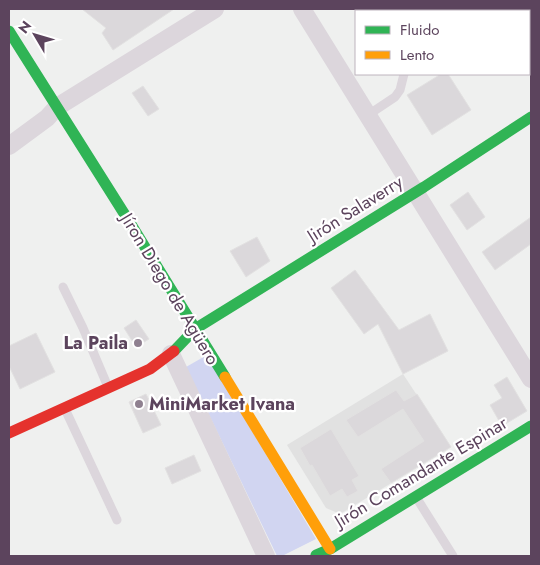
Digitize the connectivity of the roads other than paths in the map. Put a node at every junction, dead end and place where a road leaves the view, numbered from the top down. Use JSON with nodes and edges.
{"nodes":[{"id":1,"x":215,"y":9,"type":"edge"},
{"id":2,"x":302,"y":9,"type":"edge"},
{"id":3,"x":9,"y":31,"type":"edge"},
{"id":4,"x":404,"y":75,"type":"edge"},
{"id":5,"x":57,"y":107,"type":"junction"},
{"id":6,"x":368,"y":114,"type":"junction"},
{"id":7,"x":531,"y":117,"type":"edge"},
{"id":8,"x":9,"y":146,"type":"edge"},
{"id":9,"x":415,"y":192,"type":"junction"},
{"id":10,"x":63,"y":287,"type":"dead end"},
{"id":11,"x":196,"y":329,"type":"junction"},
{"id":12,"x":171,"y":354,"type":"junction"},
{"id":13,"x":531,"y":379,"type":"edge"},
{"id":14,"x":108,"y":387,"type":"junction"},
{"id":15,"x":64,"y":407,"type":"junction"},
{"id":16,"x":531,"y":426,"type":"edge"},
{"id":17,"x":9,"y":433,"type":"edge"},
{"id":18,"x":415,"y":496,"type":"junction"},
{"id":19,"x":117,"y":520,"type":"dead end"},
{"id":20,"x":332,"y":553,"type":"edge"},
{"id":21,"x":266,"y":556,"type":"edge"},
{"id":22,"x":314,"y":556,"type":"edge"},
{"id":23,"x":453,"y":556,"type":"edge"}],
"edges":[{"from":1,"to":5,"type":"street"},
{"from":2,"to":6,"type":"street"},
{"from":3,"to":5,"type":"main road","name":"Jíron Diego de Agüero"},
{"from":4,"to":6,"type":"lane"},
{"from":5,"to":8,"type":"street"},
{"from":5,"to":11,"type":"main road","name":"Jíron Diego de Agüero"},
{"from":6,"to":9,"type":"street"},
{"from":7,"to":9,"type":"main road","name":"Jirón Salaverry"},
{"from":9,"to":11,"type":"main road","name":"Jirón Salaverry"},
{"from":9,"to":13,"type":"street"},
{"from":10,"to":14,"type":"lane"},
{"from":11,"to":12,"type":"main road","name":"Jirón Salaverry"},
{"from":11,"to":20,"type":"main road","name":"Jíron Diego de Agüero"},
{"from":12,"to":14,"type":"main road","name":"Jirón Salaverry"},
{"from":12,"to":21,"type":"street","name":"Jíron Diego de Agüero"},
{"from":14,"to":15,"type":"main road","name":"Jirón Salaverry"},
{"from":15,"to":17,"type":"main road","name":"Jirón Salaverry"},
{"from":15,"to":19,"type":"lane"},
{"from":16,"to":18,"type":"main road","name":"Jirón Comandante Espinar"},
{"from":18,"to":20,"type":"main road","name":"Jirón Comandante Espinar"},
{"from":18,"to":23,"type":"lane"},
{"from":20,"to":22,"type":"main road","name":"Jirón Comandante Espinar"}]}
